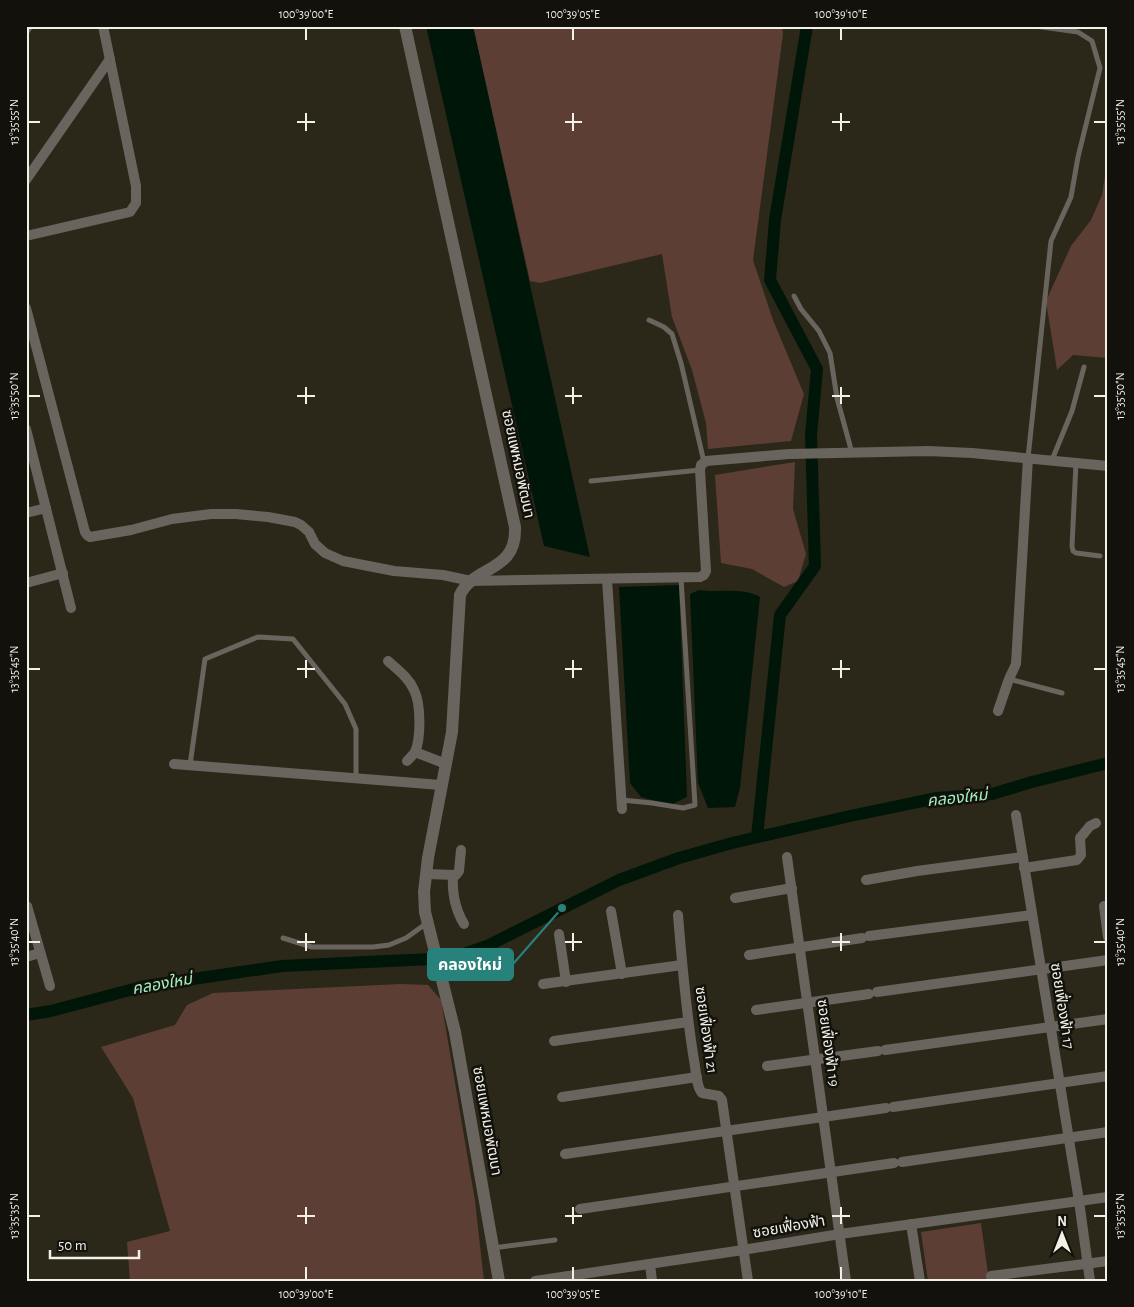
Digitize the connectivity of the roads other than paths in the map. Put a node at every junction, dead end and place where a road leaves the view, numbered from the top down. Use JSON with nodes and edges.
{"nodes":[{"id":1,"x":103,"y":26,"type":"edge"},
{"id":2,"x":405,"y":26,"type":"edge"},
{"id":3,"x":1035,"y":26,"type":"edge"},
{"id":4,"x":110,"y":59,"type":"junction"},
{"id":5,"x":26,"y":180,"type":"edge"},
{"id":6,"x":26,"y":236,"type":"edge"},
{"id":7,"x":794,"y":296,"type":"dead end"},
{"id":8,"x":26,"y":308,"type":"edge"},
{"id":9,"x":649,"y":320,"type":"dead end"},
{"id":10,"x":1084,"y":367,"type":"dead end"},
{"id":11,"x":26,"y":429,"type":"edge"},
{"id":12,"x":28,"y":443,"type":"edge"},
{"id":13,"x":852,"y":454,"type":"junction"},
{"id":14,"x":1028,"y":458,"type":"junction"},
{"id":15,"x":1052,"y":460,"type":"junction"},
{"id":16,"x":1076,"y":462,"type":"junction"},
{"id":17,"x":702,"y":466,"type":"junction"},
{"id":18,"x":1108,"y":466,"type":"edge"},
{"id":19,"x":591,"y":481,"type":"dead end"},
{"id":20,"x":46,"y":508,"type":"junction"},
{"id":21,"x":26,"y":513,"type":"edge"},
{"id":22,"x":1100,"y":556,"type":"dead end"},
{"id":23,"x":63,"y":574,"type":"junction"},
{"id":24,"x":681,"y":577,"type":"junction"},
{"id":25,"x":607,"y":579,"type":"junction"},
{"id":26,"x":471,"y":581,"type":"junction"},
{"id":27,"x":26,"y":583,"type":"edge"},
{"id":28,"x":71,"y":608,"type":"dead end"},
{"id":29,"x":388,"y":661,"type":"dead end"},
{"id":30,"x":1008,"y":679,"type":"junction"},
{"id":31,"x":1062,"y":692,"type":"dead end"},
{"id":32,"x":998,"y":711,"type":"dead end"},
{"id":33,"x":415,"y":752,"type":"junction"},
{"id":34,"x":407,"y":761,"type":"dead end"},
{"id":35,"x":447,"y":762,"type":"junction"},
{"id":36,"x":174,"y":764,"type":"dead end"},
{"id":37,"x":190,"y":766,"type":"junction"},
{"id":38,"x":356,"y":778,"type":"junction"},
{"id":39,"x":441,"y":785,"type":"junction"},
{"id":40,"x":622,"y":805,"type":"joint"},
{"id":41,"x":1016,"y":815,"type":"dead end"},
{"id":42,"x":1096,"y":823,"type":"dead end"},
{"id":43,"x":461,"y":850,"type":"dead end"},
{"id":44,"x":787,"y":857,"type":"dead end"},
{"id":45,"x":1023,"y":858,"type":"junction"},
{"id":46,"x":1024,"y":868,"type":"junction"},
{"id":47,"x":426,"y":874,"type":"junction"},
{"id":48,"x":452,"y":876,"type":"junction"},
{"id":49,"x":866,"y":880,"type":"dead end"},
{"id":50,"x":792,"y":888,"type":"junction"},
{"id":51,"x":735,"y":898,"type":"dead end"},
{"id":52,"x":27,"y":906,"type":"edge"},
{"id":53,"x":1104,"y":906,"type":"dead end"},
{"id":54,"x":611,"y":911,"type":"dead end"},
{"id":55,"x":678,"y":915,"type":"dead end"},
{"id":56,"x":1032,"y":915,"type":"junction"},
{"id":57,"x":427,"y":923,"type":"junction"},
{"id":58,"x":464,"y":924,"type":"dead end"},
{"id":59,"x":559,"y":934,"type":"dead end"},
{"id":60,"x":1108,"y":936,"type":"edge"},
{"id":61,"x":282,"y":938,"type":"dead end"},
{"id":62,"x":800,"y":947,"type":"junction"},
{"id":63,"x":40,"y":953,"type":"junction"},
{"id":64,"x":749,"y":954,"type":"dead end"},
{"id":65,"x":26,"y":956,"type":"edge"},
{"id":66,"x":1108,"y":960,"type":"edge"},
{"id":67,"x":682,"y":965,"type":"junction"},
{"id":68,"x":1041,"y":970,"type":"junction"},
{"id":69,"x":622,"y":974,"type":"junction"},
{"id":70,"x":566,"y":982,"type":"junction"},
{"id":71,"x":543,"y":984,"type":"dead end"},
{"id":72,"x":50,"y":986,"type":"dead end"},
{"id":73,"x":808,"y":1003,"type":"junction"},
{"id":74,"x":756,"y":1010,"type":"dead end"},
{"id":75,"x":1108,"y":1019,"type":"edge"},
{"id":76,"x":688,"y":1022,"type":"junction"},
{"id":77,"x":1050,"y":1027,"type":"junction"},
{"id":78,"x":554,"y":1041,"type":"dead end"},
{"id":79,"x":815,"y":1059,"type":"junction"},
{"id":80,"x":767,"y":1066,"type":"dead end"},
{"id":81,"x":1108,"y":1076,"type":"edge"},
{"id":82,"x":697,"y":1077,"type":"junction"},
{"id":83,"x":1059,"y":1083,"type":"junction"},
{"id":84,"x":562,"y":1097,"type":"dead end"},
{"id":85,"x":824,"y":1117,"type":"junction"},
{"id":86,"x":726,"y":1131,"type":"junction"},
{"id":87,"x":1108,"y":1132,"type":"edge"},
{"id":88,"x":1068,"y":1137,"type":"junction"},
{"id":89,"x":565,"y":1154,"type":"dead end"},
{"id":90,"x":831,"y":1172,"type":"junction"},
{"id":91,"x":734,"y":1186,"type":"junction"},
{"id":92,"x":1108,"y":1197,"type":"edge"},
{"id":93,"x":1079,"y":1201,"type":"junction"},
{"id":94,"x":580,"y":1209,"type":"dead end"},
{"id":95,"x":911,"y":1224,"type":"junction"},
{"id":96,"x":840,"y":1234,"type":"junction"},
{"id":97,"x":555,"y":1240,"type":"dead end"},
{"id":98,"x":493,"y":1248,"type":"junction"},
{"id":99,"x":743,"y":1250,"type":"junction"},
{"id":100,"x":1108,"y":1261,"type":"edge"},
{"id":101,"x":650,"y":1264,"type":"junction"},
{"id":102,"x":1087,"y":1264,"type":"junction"},
{"id":103,"x":991,"y":1276,"type":"dead end"},
{"id":104,"x":499,"y":1281,"type":"edge"},
{"id":105,"x":535,"y":1281,"type":"edge"},
{"id":106,"x":652,"y":1281,"type":"edge"},
{"id":107,"x":748,"y":1281,"type":"edge"},
{"id":108,"x":846,"y":1281,"type":"edge"},
{"id":109,"x":920,"y":1281,"type":"edge"},
{"id":110,"x":1090,"y":1281,"type":"edge"}],
"edges":[{"from":1,"to":4,"type":"street"},
{"from":2,"to":26,"type":"street","name":"ซอยแพหมอพัฒนา"},
{"from":3,"to":14,"type":"lane"},
{"from":4,"to":5,"type":"street"},
{"from":4,"to":6,"type":"street"},
{"from":7,"to":13,"type":"lane"},
{"from":8,"to":26,"type":"street"},
{"from":9,"to":17,"type":"lane"},
{"from":10,"to":15,"type":"lane"},
{"from":11,"to":12,"type":"street"},
{"from":12,"to":20,"type":"street"},
{"from":13,"to":14,"type":"street"},
{"from":13,"to":17,"type":"street"},
{"from":14,"to":15,"type":"street"},
{"from":14,"to":30,"type":"street"},
{"from":15,"to":16,"type":"street"},
{"from":16,"to":18,"type":"street"},
{"from":16,"to":22,"type":"lane"},
{"from":17,"to":19,"type":"lane"},
{"from":17,"to":24,"type":"street"},
{"from":20,"to":21,"type":"street"},
{"from":20,"to":23,"type":"street"},
{"from":23,"to":27,"type":"street"},
{"from":23,"to":28,"type":"street"},
{"from":24,"to":25,"type":"street"},
{"from":24,"to":40,"type":"lane"},
{"from":25,"to":26,"type":"street"},
{"from":25,"to":40,"type":"street"},
{"from":26,"to":35,"type":"street","name":"ซอยแพหมอพัฒนา"},
{"from":29,"to":33,"type":"street"},
{"from":30,"to":31,"type":"lane"},
{"from":30,"to":32,"type":"street"},
{"from":33,"to":34,"type":"street"},
{"from":33,"to":35,"type":"street"},
{"from":35,"to":39,"type":"street","name":"ซอยแพหมอพัฒนา"},
{"from":36,"to":37,"type":"street"},
{"from":37,"to":38,"type":"street"},
{"from":37,"to":38,"type":"lane"},
{"from":38,"to":39,"type":"street"},
{"from":39,"to":47,"type":"street","name":"ซอยแพหมอพัฒนา"},
{"from":41,"to":45,"type":"street","name":"ซอยเฟื่องฟ้า 17"},
{"from":42,"to":46,"type":"street"},
{"from":43,"to":48,"type":"street"},
{"from":44,"to":50,"type":"street","name":"ซอยเฟื่องฟ้า 19"},
{"from":45,"to":46,"type":"street","name":"ซอยเฟื่องฟ้า 17"},
{"from":45,"to":49,"type":"street"},
{"from":46,"to":56,"type":"street","name":"ซอยเฟื่องฟ้า 17"},
{"from":47,"to":48,"type":"street"},
{"from":47,"to":57,"type":"street","name":"ซอยแพหมอพัฒนา"},
{"from":48,"to":58,"type":"street"},
{"from":50,"to":51,"type":"street"},
{"from":50,"to":62,"type":"street","name":"ซอยเฟื่องฟ้า 19"},
{"from":52,"to":63,"type":"street"},
{"from":53,"to":60,"type":"street"},
{"from":54,"to":69,"type":"street"},
{"from":55,"to":67,"type":"street","name":"ซอยเฟื่องฟ้า 21"},
{"from":56,"to":62,"type":"street"},
{"from":56,"to":68,"type":"street","name":"ซอยเฟื่องฟ้า 17"},
{"from":57,"to":61,"type":"lane"},
{"from":57,"to":98,"type":"street","name":"ซอยแพหมอพัฒนา"},
{"from":59,"to":70,"type":"street"},
{"from":62,"to":64,"type":"street"},
{"from":62,"to":73,"type":"street","name":"ซอยเฟื่องฟ้า 19"},
{"from":63,"to":65,"type":"street"},
{"from":63,"to":72,"type":"street"},
{"from":66,"to":68,"type":"street"},
{"from":67,"to":69,"type":"street"},
{"from":67,"to":76,"type":"street","name":"ซอยเฟื่องฟ้า 21"},
{"from":68,"to":73,"type":"street"},
{"from":68,"to":77,"type":"street","name":"ซอยเฟื่องฟ้า 17"},
{"from":69,"to":70,"type":"street"},
{"from":70,"to":71,"type":"street"},
{"from":73,"to":74,"type":"street"},
{"from":73,"to":79,"type":"street","name":"ซอยเฟื่องฟ้า 19"},
{"from":75,"to":77,"type":"street"},
{"from":76,"to":78,"type":"street"},
{"from":76,"to":82,"type":"street","name":"ซอยเฟื่องฟ้า 21"},
{"from":77,"to":79,"type":"street"},
{"from":77,"to":83,"type":"street","name":"ซอยเฟื่องฟ้า 17"},
{"from":79,"to":80,"type":"street"},
{"from":79,"to":85,"type":"street","name":"ซอยเฟื่องฟ้า 19"},
{"from":81,"to":83,"type":"street"},
{"from":82,"to":84,"type":"street"},
{"from":82,"to":86,"type":"street","name":"ซอยเฟื่องฟ้า 21"},
{"from":83,"to":85,"type":"street"},
{"from":83,"to":88,"type":"street","name":"ซอยเฟื่องฟ้า 17"},
{"from":85,"to":86,"type":"street"},
{"from":85,"to":90,"type":"street","name":"ซอยเฟื่องฟ้า 19"},
{"from":86,"to":89,"type":"street"},
{"from":86,"to":91,"type":"street","name":"ซอยเฟื่องฟ้า 21"},
{"from":87,"to":88,"type":"street"},
{"from":88,"to":90,"type":"street"},
{"from":88,"to":93,"type":"street","name":"ซอยเฟื่องฟ้า 17"},
{"from":90,"to":91,"type":"street"},
{"from":90,"to":96,"type":"street","name":"ซอยเฟื่องฟ้า 19"},
{"from":91,"to":94,"type":"street"},
{"from":91,"to":99,"type":"street","name":"ซอยเฟื่องฟ้า 21"},
{"from":92,"to":93,"type":"street","name":"ซอยเฟื่องฟ้า"},
{"from":93,"to":95,"type":"street","name":"ซอยเฟื่องฟ้า"},
{"from":93,"to":102,"type":"street","name":"ซอยเฟื่องฟ้า 17"},
{"from":95,"to":96,"type":"street","name":"ซอยเฟื่องฟ้า"},
{"from":95,"to":109,"type":"street"},
{"from":96,"to":99,"type":"street","name":"ซอยเฟื่องฟ้า"},
{"from":96,"to":108,"type":"street","name":"ซอยเฟื่องฟ้า 19"},
{"from":97,"to":98,"type":"lane"},
{"from":98,"to":104,"type":"street","name":"ซอยแพหมอพัฒนา"},
{"from":99,"to":101,"type":"street","name":"ซอยเฟื่องฟ้า"},
{"from":99,"to":107,"type":"street","name":"ซอยเฟื่องฟ้า 21"},
{"from":100,"to":102,"type":"street"},
{"from":101,"to":105,"type":"street","name":"ซอยเฟื่องฟ้า"},
{"from":101,"to":106,"type":"street"},
{"from":102,"to":103,"type":"street"},
{"from":102,"to":110,"type":"street","name":"ซอยเฟื่องฟ้า 17"}]}
